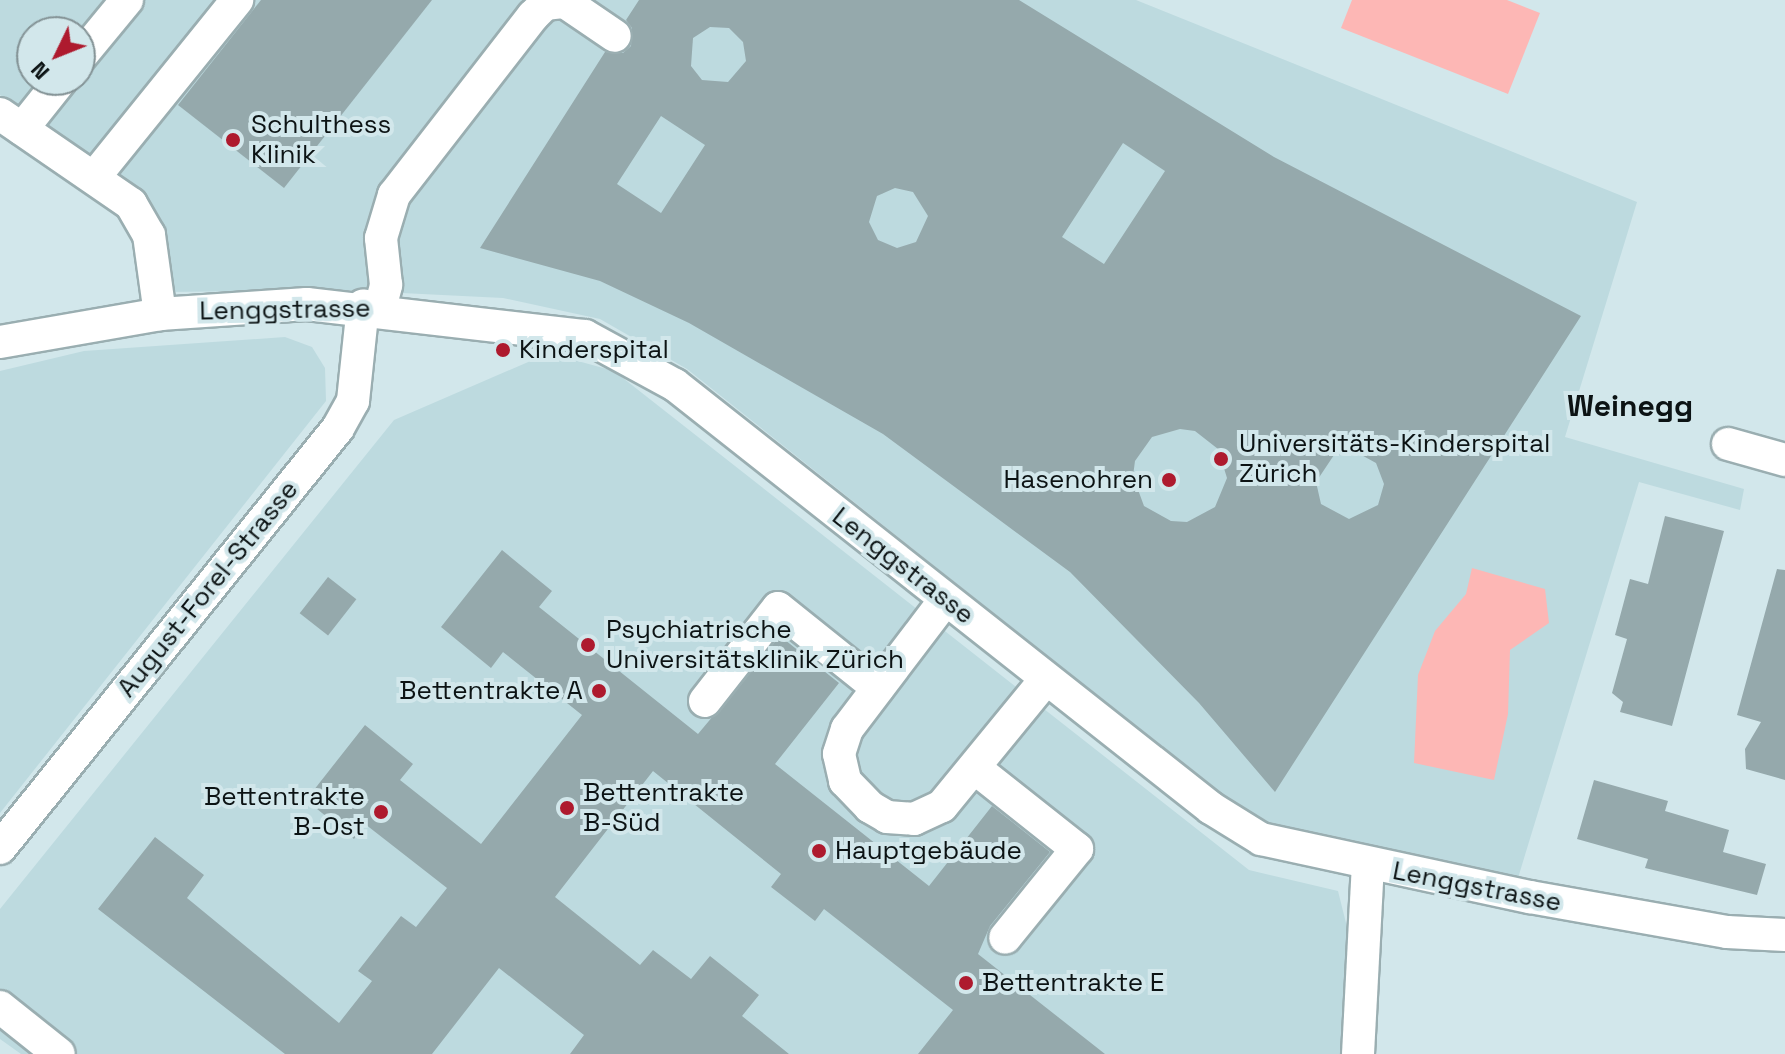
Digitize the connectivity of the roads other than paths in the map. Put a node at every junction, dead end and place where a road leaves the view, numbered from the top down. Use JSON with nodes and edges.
{"nodes":[{"id":1,"x":127,"y":0,"type":"edge"},
{"id":2,"x":237,"y":0,"type":"edge"},
{"id":3,"x":615,"y":36,"type":"dead end"},
{"id":4,"x":96,"y":38,"type":"edge"},
{"id":5,"x":42,"y":96,"type":"edge"},
{"id":6,"x":11,"y":122,"type":"edge"},
{"id":7,"x":96,"y":175,"type":"junction"},
{"id":8,"x":372,"y":307,"type":"junction"},
{"id":9,"x":160,"y":314,"type":"junction"},
{"id":10,"x":0,"y":342,"type":"edge"},
{"id":11,"x":1728,"y":444,"type":"dead end"},
{"id":12,"x":1785,"y":460,"type":"edge"},
{"id":13,"x":945,"y":600,"type":"junction"},
{"id":14,"x":1046,"y":679,"type":"junction"},
{"id":15,"x":878,"y":688,"type":"junction"},
{"id":16,"x":705,"y":701,"type":"dead end"},
{"id":17,"x":976,"y":769,"type":"junction"},
{"id":18,"x":0,"y":848,"type":"edge"},
{"id":19,"x":1368,"y":866,"type":"junction"},
{"id":20,"x":1785,"y":935,"type":"edge"},
{"id":21,"x":1005,"y":938,"type":"dead end"},
{"id":22,"x":0,"y":1007,"type":"edge"},
{"id":23,"x":59,"y":1054,"type":"edge"},
{"id":24,"x":1358,"y":1054,"type":"edge"}],
"edges":[{"from":1,"to":4,"type":"street"},
{"from":2,"to":7,"type":"street"},
{"from":3,"to":8,"type":"street","name":"August-Forel-Strasse"},
{"from":5,"to":6,"type":"street"},
{"from":6,"to":7,"type":"street"},
{"from":7,"to":9,"type":"street"},
{"from":8,"to":9,"type":"street","name":"Lenggstrasse"},
{"from":8,"to":13,"type":"street","name":"Lenggstrasse"},
{"from":8,"to":18,"type":"street","name":"August-Forel-Strasse"},
{"from":9,"to":10,"type":"street","name":"Lenggstrasse"},
{"from":11,"to":12,"type":"street"},
{"from":13,"to":14,"type":"street","name":"Lenggstrasse"},
{"from":13,"to":15,"type":"street"},
{"from":14,"to":17,"type":"street"},
{"from":14,"to":19,"type":"street","name":"Lenggstrasse"},
{"from":15,"to":16,"type":"street"},
{"from":15,"to":17,"type":"street"},
{"from":17,"to":21,"type":"street"},
{"from":19,"to":20,"type":"street","name":"Lenggstrasse"},
{"from":19,"to":24,"type":"street"},
{"from":22,"to":23,"type":"street"}]}
